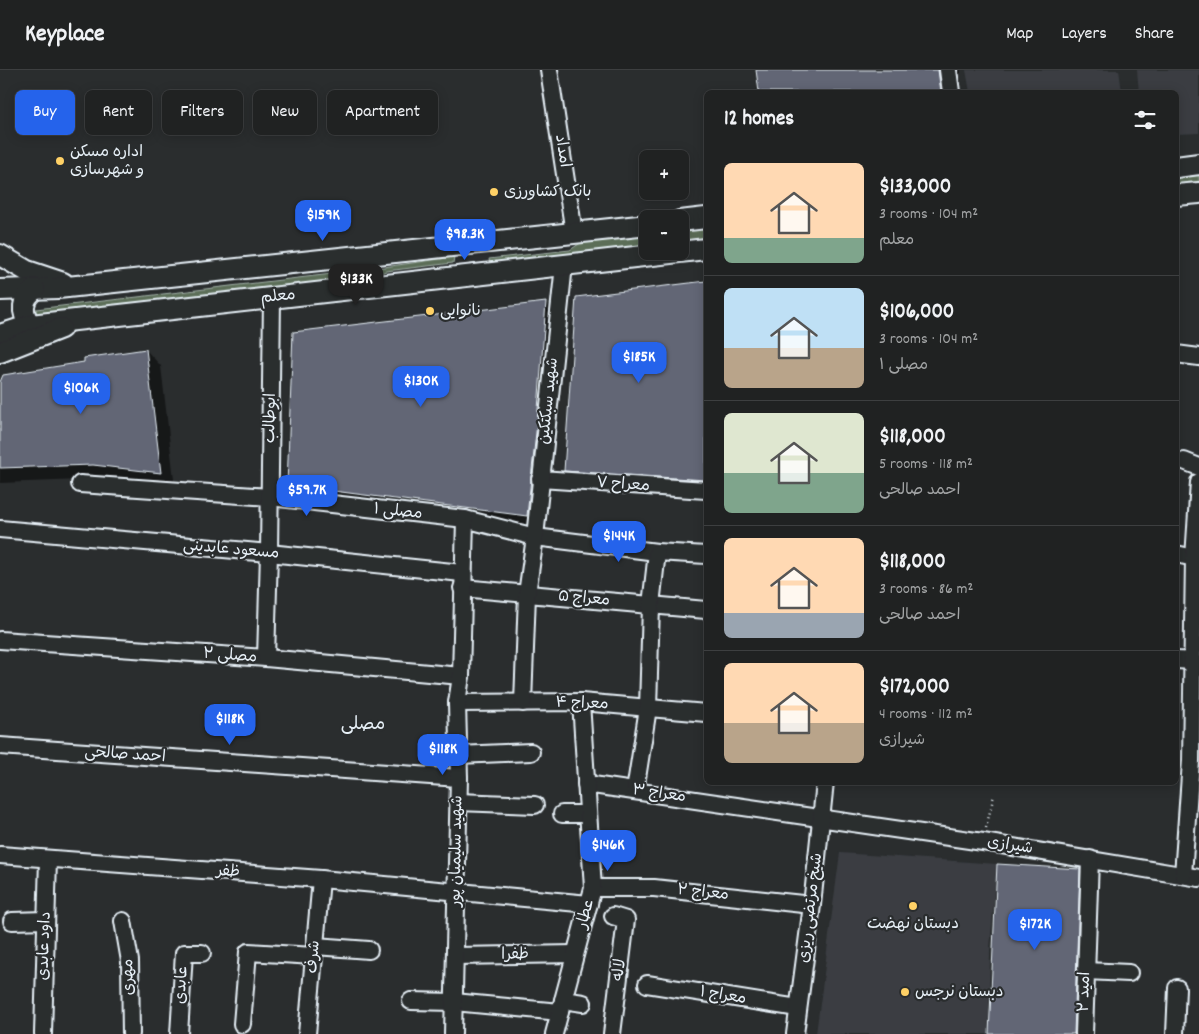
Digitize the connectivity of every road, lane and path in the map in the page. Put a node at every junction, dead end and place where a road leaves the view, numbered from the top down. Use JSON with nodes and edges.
{"nodes":[{"id":1,"x":549,"y":70,"type":"edge"},
{"id":2,"x":948,"y":70,"type":"edge"},
{"id":3,"x":951,"y":90,"type":"edge"},
{"id":4,"x":1199,"y":164,"type":"edge"},
{"id":5,"x":1179,"y":167,"type":"edge"},
{"id":6,"x":1199,"y":193,"type":"edge"},
{"id":7,"x":1179,"y":195,"type":"edge"},
{"id":8,"x":704,"y":218,"type":"edge"},
{"id":9,"x":689,"y":220,"type":"edge"},
{"id":10,"x":639,"y":226,"type":"edge"},
{"id":11,"x":574,"y":233,"type":"junction"},
{"id":12,"x":480,"y":243,"type":"junction"},
{"id":13,"x":704,"y":249,"type":"edge"},
{"id":14,"x":0,"y":255,"type":"edge"},
{"id":15,"x":564,"y":265,"type":"junction"},
{"id":16,"x":484,"y":274,"type":"junction"},
{"id":17,"x":72,"y":286,"type":"junction"},
{"id":18,"x":35,"y":289,"type":"junction"},
{"id":19,"x":0,"y":290,"type":"edge"},
{"id":20,"x":272,"y":298,"type":"junction"},
{"id":21,"x":80,"y":320,"type":"junction"},
{"id":22,"x":31,"y":325,"type":"junction"},
{"id":23,"x":0,"y":335,"type":"edge"},
{"id":24,"x":0,"y":352,"type":"edge"},
{"id":25,"x":1179,"y":354,"type":"edge"},
{"id":26,"x":1199,"y":356,"type":"edge"},
{"id":27,"x":540,"y":479,"type":"junction"},
{"id":28,"x":1199,"y":482,"type":"edge"},
{"id":29,"x":80,"y":484,"type":"dead end"},
{"id":30,"x":704,"y":490,"type":"edge"},
{"id":31,"x":270,"y":498,"type":"junction"},
{"id":32,"x":465,"y":519,"type":"junction"},
{"id":33,"x":0,"y":529,"type":"edge"},
{"id":34,"x":535,"y":537,"type":"junction"},
{"id":35,"x":657,"y":552,"type":"junction"},
{"id":36,"x":269,"y":553,"type":"junction"},
{"id":37,"x":704,"y":555,"type":"edge"},
{"id":38,"x":1179,"y":555,"type":"edge"},
{"id":39,"x":1197,"y":558,"type":"edge"},
{"id":40,"x":462,"y":580,"type":"junction"},
{"id":41,"x":527,"y":594,"type":"junction"},
{"id":42,"x":651,"y":605,"type":"junction"},
{"id":43,"x":704,"y":610,"type":"edge"},
{"id":44,"x":0,"y":640,"type":"edge"},
{"id":45,"x":266,"y":658,"type":"junction"},
{"id":46,"x":1179,"y":660,"type":"edge"},
{"id":47,"x":1193,"y":661,"type":"junction"},
{"id":48,"x":460,"y":676,"type":"junction"},
{"id":49,"x":581,"y":702,"type":"junction"},
{"id":50,"x":457,"y":703,"type":"junction"},
{"id":51,"x":523,"y":703,"type":"junction"},
{"id":52,"x":648,"y":708,"type":"junction"},
{"id":53,"x":704,"y":713,"type":"edge"},
{"id":54,"x":0,"y":746,"type":"edge"},
{"id":55,"x":531,"y":752,"type":"dead end"},
{"id":56,"x":458,"y":755,"type":"junction"},
{"id":57,"x":1189,"y":761,"type":"edge"},
{"id":58,"x":458,"y":778,"type":"junction"},
{"id":59,"x":586,"y":784,"type":"junction"},
{"id":60,"x":825,"y":785,"type":"edge"},
{"id":61,"x":634,"y":791,"type":"junction"},
{"id":62,"x":994,"y":795,"type":"dead end"},
{"id":63,"x":458,"y":802,"type":"junction"},
{"id":64,"x":535,"y":805,"type":"dead end"},
{"id":65,"x":562,"y":814,"type":"dead end"},
{"id":66,"x":588,"y":814,"type":"junction"},
{"id":67,"x":821,"y":817,"type":"junction"},
{"id":68,"x":983,"y":842,"type":"junction"},
{"id":69,"x":0,"y":855,"type":"edge"},
{"id":70,"x":48,"y":859,"type":"junction"},
{"id":71,"x":1090,"y":859,"type":"junction"},
{"id":72,"x":1183,"y":875,"type":"junction"},
{"id":73,"x":1199,"y":878,"type":"edge"},
{"id":74,"x":321,"y":879,"type":"junction"},
{"id":75,"x":456,"y":893,"type":"junction"},
{"id":76,"x":591,"y":896,"type":"junction"},
{"id":77,"x":812,"y":905,"type":"junction"},
{"id":78,"x":612,"y":916,"type":"dead end"},
{"id":79,"x":46,"y":920,"type":"junction"},
{"id":80,"x":12,"y":921,"type":"dead end"},
{"id":81,"x":123,"y":921,"type":"dead end"},
{"id":82,"x":369,"y":950,"type":"dead end"},
{"id":83,"x":314,"y":951,"type":"junction"},
{"id":84,"x":202,"y":953,"type":"dead end"},
{"id":85,"x":575,"y":954,"type":"junction"},
{"id":86,"x":455,"y":956,"type":"junction"},
{"id":87,"x":1086,"y":972,"type":"junction"},
{"id":88,"x":1129,"y":973,"type":"dead end"},
{"id":89,"x":647,"y":984,"type":"dead end"},
{"id":90,"x":1177,"y":988,"type":"dead end"},
{"id":91,"x":411,"y":1001,"type":"dead end"},
{"id":92,"x":454,"y":1002,"type":"junction"},
{"id":93,"x":583,"y":1003,"type":"dead end"},
{"id":94,"x":561,"y":1006,"type":"junction"},
{"id":95,"x":798,"y":1008,"type":"junction"},
{"id":96,"x":242,"y":1024,"type":"dead end"},
{"id":97,"x":43,"y":1034,"type":"edge"},
{"id":98,"x":131,"y":1034,"type":"edge"},
{"id":99,"x":179,"y":1034,"type":"edge"},
{"id":100,"x":307,"y":1034,"type":"edge"},
{"id":101,"x":453,"y":1034,"type":"edge"},
{"id":102,"x":554,"y":1034,"type":"edge"},
{"id":103,"x":612,"y":1034,"type":"edge"},
{"id":104,"x":795,"y":1034,"type":"edge"},
{"id":105,"x":1084,"y":1034,"type":"edge"},
{"id":106,"x":1175,"y":1034,"type":"edge"}],
"edges":[{"from":1,"to":11,"type":"street","name":"امداد"},
{"from":2,"to":3,"type":"street"},
{"from":4,"to":5,"type":"main road"},
{"from":6,"to":7,"type":"main road"},
{"from":8,"to":9,"type":"main road"},
{"from":10,"to":11,"type":"main road","name":"معلم"},
{"from":11,"to":12,"type":"main road","name":"معلم"},
{"from":12,"to":16,"type":"main road"},
{"from":12,"to":17,"type":"main road","name":"معلم"},
{"from":13,"to":15,"type":"main road","name":"معلم"},
{"from":14,"to":17,"type":"main road"},
{"from":15,"to":16,"type":"main road","name":"معلم"},
{"from":15,"to":27,"type":"street","name":"شهید سبکتکین"},
{"from":16,"to":20,"type":"main road","name":"معلم"},
{"from":17,"to":18,"type":"main road","name":"معلم"},
{"from":18,"to":19,"type":"main road","name":"معلم"},
{"from":18,"to":22,"type":"main road"},
{"from":20,"to":21,"type":"main road","name":"معلم"},
{"from":20,"to":31,"type":"street","name":"ابوطالب"},
{"from":21,"to":22,"type":"main road","name":"معلم"},
{"from":21,"to":24,"type":"main road"},
{"from":22,"to":23,"type":"main road","name":"معلم"},
{"from":25,"to":26,"type":"street"},
{"from":27,"to":30,"type":"street","name":"معراح ۷"},
{"from":27,"to":34,"type":"street","name":"شهید سبکتکین"},
{"from":28,"to":39,"type":"street"},
{"from":29,"to":31,"type":"street","name":"مصلی ۱"},
{"from":31,"to":32,"type":"street","name":"مصلی ۱"},
{"from":31,"to":36,"type":"street","name":"ابوطالب"},
{"from":32,"to":34,"type":"street","name":"مصلی ۱"},
{"from":32,"to":40,"type":"street","name":"شهید سلیمیان پور"},
{"from":33,"to":36,"type":"street","name":"مسعود عابدینی"},
{"from":34,"to":35,"type":"street","name":"مصلی ۱"},
{"from":34,"to":41,"type":"street","name":"شهید سبکتکین"},
{"from":35,"to":37,"type":"street","name":"مصلی ۱"},
{"from":35,"to":42,"type":"street"},
{"from":36,"to":40,"type":"street","name":"مسعود عابدینی"},
{"from":36,"to":45,"type":"street","name":"ابوطالب"},
{"from":38,"to":39,"type":"street"},
{"from":39,"to":47,"type":"street"},
{"from":40,"to":41,"type":"street","name":"معراج ۵"},
{"from":40,"to":48,"type":"street","name":"شهید سلیمیان پور"},
{"from":41,"to":42,"type":"street","name":"معراج ۵"},
{"from":41,"to":51,"type":"street","name":"شهید سبکتکین"},
{"from":42,"to":43,"type":"street","name":"معراج ۵"},
{"from":42,"to":52,"type":"street"},
{"from":44,"to":45,"type":"street","name":"مصلی ۲"},
{"from":45,"to":48,"type":"street","name":"مصلی ۲"},
{"from":46,"to":47,"type":"street"},
{"from":47,"to":57,"type":"street"},
{"from":48,"to":50,"type":"street","name":"شهید سلیمیان پور"},
{"from":49,"to":51,"type":"street","name":"معراج ۴"},
{"from":49,"to":52,"type":"street","name":"معراج ۴"},
{"from":49,"to":59,"type":"street","name":"عطار"},
{"from":50,"to":51,"type":"street","name":"معراج ۴"},
{"from":50,"to":56,"type":"street","name":"شهید سلیمیان پور"},
{"from":52,"to":53,"type":"street","name":"معراج ۴"},
{"from":52,"to":61,"type":"street"},
{"from":54,"to":58,"type":"street","name":"احمد صالحی"},
{"from":55,"to":56,"type":"street"},
{"from":56,"to":58,"type":"street","name":"شهید سلیمیان پور"},
{"from":57,"to":72,"type":"street"},
{"from":58,"to":63,"type":"street","name":"شهید سلیمیان پور"},
{"from":59,"to":61,"type":"street","name":"معراج ۳"},
{"from":59,"to":66,"type":"street","name":"عطار"},
{"from":60,"to":67,"type":"street","name":"شیخ مرتضی ریزی"},
{"from":61,"to":67,"type":"street","name":"معراج ۳"},
{"from":62,"to":68,"type":"path"},
{"from":63,"to":64,"type":"street"},
{"from":63,"to":75,"type":"street","name":"شهید سلیمیان پور"},
{"from":65,"to":66,"type":"street"},
{"from":66,"to":76,"type":"street","name":"عطار"},
{"from":67,"to":68,"type":"street","name":"شیرازی"},
{"from":67,"to":77,"type":"street","name":"شیخ مرتضی ریزی"},
{"from":68,"to":71,"type":"street","name":"شیرازی"},
{"from":69,"to":70,"type":"street","name":"ظفر"},
{"from":70,"to":74,"type":"street","name":"ظفر"},
{"from":70,"to":79,"type":"street","name":"داود عابدی"},
{"from":71,"to":72,"type":"street","name":"شیرازی"},
{"from":71,"to":87,"type":"street","name":"امید ۲"},
{"from":72,"to":73,"type":"street","name":"شیرازی"},
{"from":74,"to":75,"type":"street","name":"ظفر"},
{"from":74,"to":83,"type":"street","name":"شرف"},
{"from":75,"to":76,"type":"street","name":"معراج ۲"},
{"from":75,"to":86,"type":"street","name":"شهید سلیمیان پور"},
{"from":76,"to":77,"type":"street","name":"معراج ۲"},
{"from":76,"to":85,"type":"street","name":"عطار"},
{"from":77,"to":95,"type":"street","name":"شیخ مرتضی ریزی"},
{"from":78,"to":103,"type":"street","name":"لاله"},
{"from":79,"to":80,"type":"street"},
{"from":79,"to":97,"type":"street","name":"داود عابدی"},
{"from":81,"to":98,"type":"street","name":"مهری"},
{"from":82,"to":83,"type":"street"},
{"from":83,"to":96,"type":"street"},
{"from":83,"to":100,"type":"street","name":"شرف"},
{"from":84,"to":99,"type":"street","name":"عابدی"},
{"from":85,"to":86,"type":"street","name":"ظفرا"},
{"from":85,"to":94,"type":"street","name":"عطار"},
{"from":86,"to":92,"type":"street","name":"شهید سلیمیان پور"},
{"from":87,"to":88,"type":"street"},
{"from":87,"to":105,"type":"street","name":"امید ۲"},
{"from":89,"to":95,"type":"street","name":"معراج ۱"},
{"from":90,"to":106,"type":"street"},
{"from":91,"to":92,"type":"street"},
{"from":92,"to":94,"type":"street"},
{"from":92,"to":101,"type":"street","name":"شهید سلیمیان پور"},
{"from":93,"to":94,"type":"street"},
{"from":94,"to":102,"type":"street","name":"عطار"},
{"from":95,"to":104,"type":"street","name":"شیخ مرتضی ریزی"}]}
